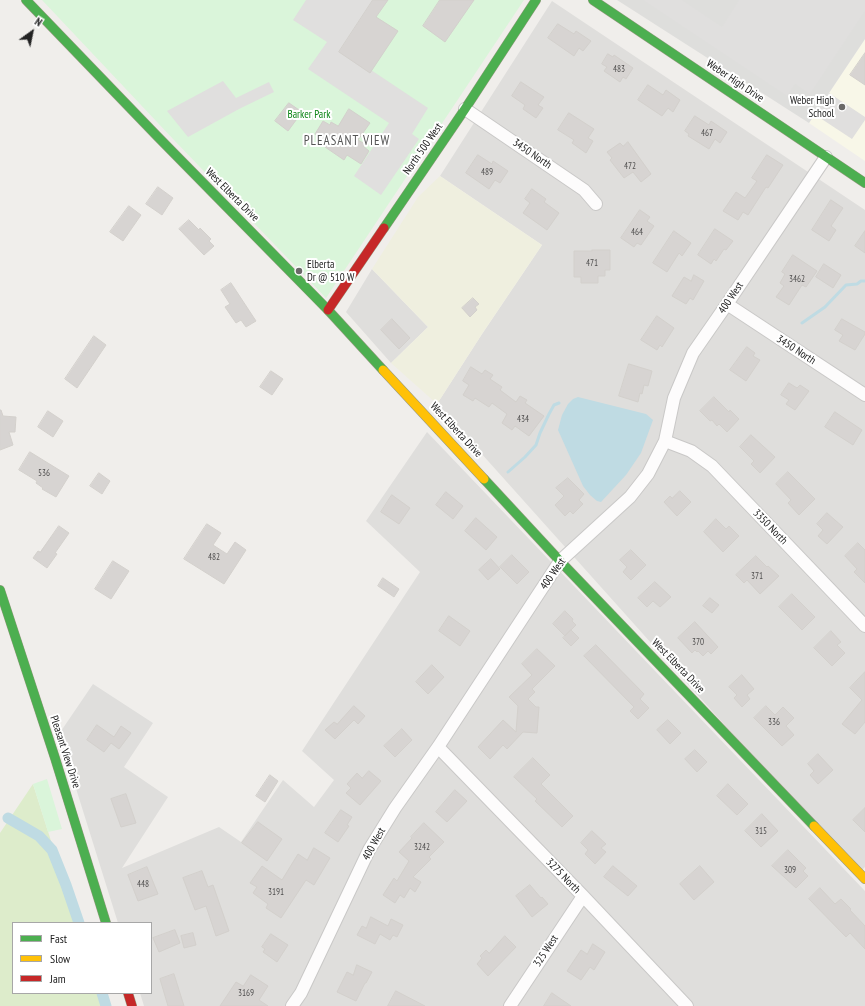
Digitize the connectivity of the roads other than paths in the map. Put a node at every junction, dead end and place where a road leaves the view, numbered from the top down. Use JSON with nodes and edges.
{"nodes":[{"id":1,"x":26,"y":0,"type":"edge"},
{"id":2,"x":536,"y":0,"type":"edge"},
{"id":3,"x":593,"y":0,"type":"edge"},
{"id":4,"x":465,"y":109,"type":"junction"},
{"id":5,"x":826,"y":157,"type":"junction"},
{"id":6,"x":865,"y":183,"type":"edge"},
{"id":7,"x":596,"y":204,"type":"dead end"},
{"id":8,"x":728,"y":304,"type":"junction"},
{"id":9,"x":328,"y":310,"type":"junction"},
{"id":10,"x":865,"y":395,"type":"edge"},
{"id":11,"x":665,"y":441,"type":"junction"},
{"id":12,"x":560,"y":561,"type":"junction"},
{"id":13,"x":0,"y":590,"type":"edge"},
{"id":14,"x":865,"y":626,"type":"edge"},
{"id":15,"x":438,"y":747,"type":"junction"},
{"id":16,"x":864,"y":876,"type":"edge"},
{"id":17,"x":583,"y":896,"type":"junction"},
{"id":18,"x":106,"y":922,"type":"edge"},
{"id":19,"x":128,"y":994,"type":"edge"},
{"id":20,"x":132,"y":1006,"type":"edge"},
{"id":21,"x":292,"y":1006,"type":"edge"},
{"id":22,"x":510,"y":1006,"type":"edge"},
{"id":23,"x":687,"y":1006,"type":"edge"}],
"edges":[{"from":1,"to":9,"type":"main road","name":"West Elberta Drive"},
{"from":2,"to":4,"type":"main road","name":"North 500 West"},
{"from":3,"to":5,"type":"main road","name":"Weber High Drive"},
{"from":4,"to":7,"type":"street","name":"3450 North"},
{"from":4,"to":9,"type":"main road","name":"North 500 West"},
{"from":5,"to":6,"type":"main road","name":"Weber High Drive"},
{"from":5,"to":8,"type":"street","name":"400 West"},
{"from":8,"to":10,"type":"street","name":"3450 North"},
{"from":8,"to":11,"type":"street","name":"400 West"},
{"from":9,"to":12,"type":"main road","name":"West Elberta Drive"},
{"from":11,"to":12,"type":"street","name":"400 West"},
{"from":11,"to":14,"type":"street","name":"3350 North"},
{"from":12,"to":15,"type":"street","name":"400 West"},
{"from":12,"to":16,"type":"main road","name":"West Elberta Drive"},
{"from":13,"to":18,"type":"main road","name":"Pleasant View Drive"},
{"from":15,"to":17,"type":"street","name":"3275 North"},
{"from":15,"to":21,"type":"street","name":"400 West"},
{"from":17,"to":22,"type":"street","name":"325 West"},
{"from":17,"to":23,"type":"street","name":"3275 North"},
{"from":19,"to":20,"type":"main road"}]}
